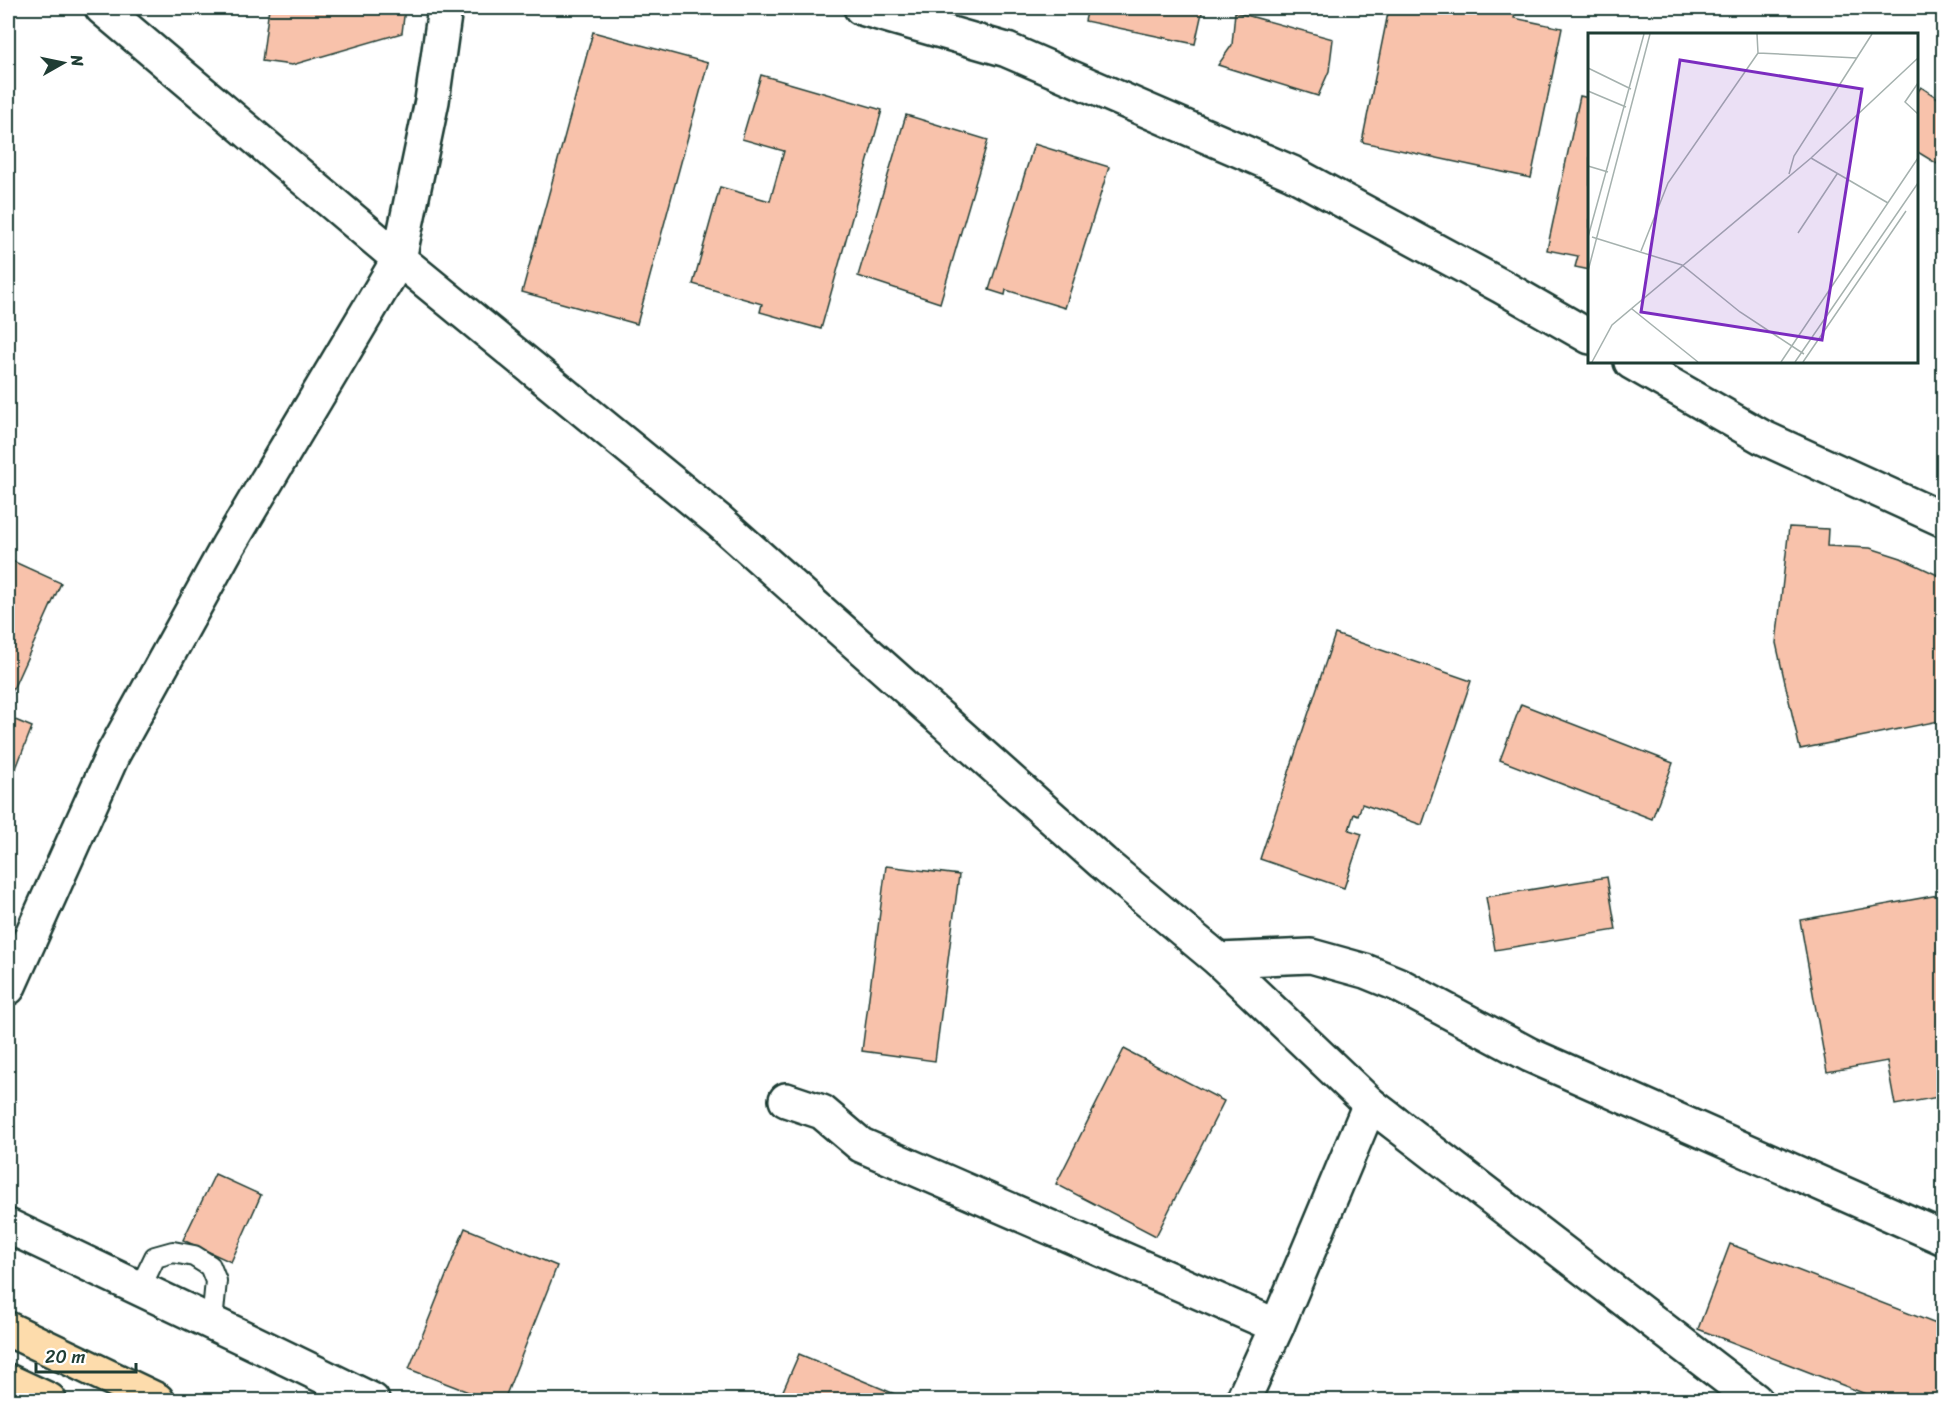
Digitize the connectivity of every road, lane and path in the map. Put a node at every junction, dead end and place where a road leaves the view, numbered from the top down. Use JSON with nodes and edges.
{"nodes":[{"id":1,"x":102,"y":8,"type":"edge"},
{"id":2,"x":445,"y":8,"type":"edge"},
{"id":3,"x":861,"y":8,"type":"edge"},
{"id":4,"x":399,"y":259,"type":"junction"},
{"id":5,"x":1588,"y":336,"type":"edge"},
{"id":6,"x":1633,"y":363,"type":"edge"},
{"id":7,"x":1944,"y":520,"type":"edge"},
{"id":8,"x":1219,"y":960,"type":"junction"},
{"id":9,"x":8,"y":988,"type":"edge"},
{"id":10,"x":786,"y":1100,"type":"dead end"},
{"id":11,"x":1370,"y":1104,"type":"junction"},
{"id":12,"x":8,"y":1226,"type":"edge"},
{"id":13,"x":1944,"y":1238,"type":"edge"},
{"id":14,"x":140,"y":1288,"type":"junction"},
{"id":15,"x":212,"y":1322,"type":"junction"},
{"id":16,"x":1277,"y":1326,"type":"junction"},
{"id":17,"x":8,"y":1329,"type":"edge"},
{"id":18,"x":8,"y":1381,"type":"edge"},
{"id":19,"x":49,"y":1401,"type":"edge"},
{"id":20,"x":156,"y":1401,"type":"edge"},
{"id":21,"x":372,"y":1401,"type":"edge"},
{"id":22,"x":1243,"y":1401,"type":"edge"},
{"id":23,"x":1755,"y":1401,"type":"edge"}],
"edges":[{"from":1,"to":4,"type":"street"},
{"from":2,"to":4,"type":"street"},
{"from":3,"to":5,"type":"street"},
{"from":4,"to":8,"type":"street"},
{"from":4,"to":9,"type":"street"},
{"from":6,"to":7,"type":"street"},
{"from":8,"to":11,"type":"street"},
{"from":8,"to":13,"type":"street"},
{"from":10,"to":16,"type":"street"},
{"from":11,"to":16,"type":"street"},
{"from":11,"to":23,"type":"street"},
{"from":12,"to":14,"type":"street"},
{"from":14,"to":15,"type":"street"},
{"from":14,"to":15,"type":"lane"},
{"from":15,"to":21,"type":"street"},
{"from":16,"to":22,"type":"street"},
{"from":17,"to":20,"type":"main road"},
{"from":18,"to":19,"type":"main road"}]}
